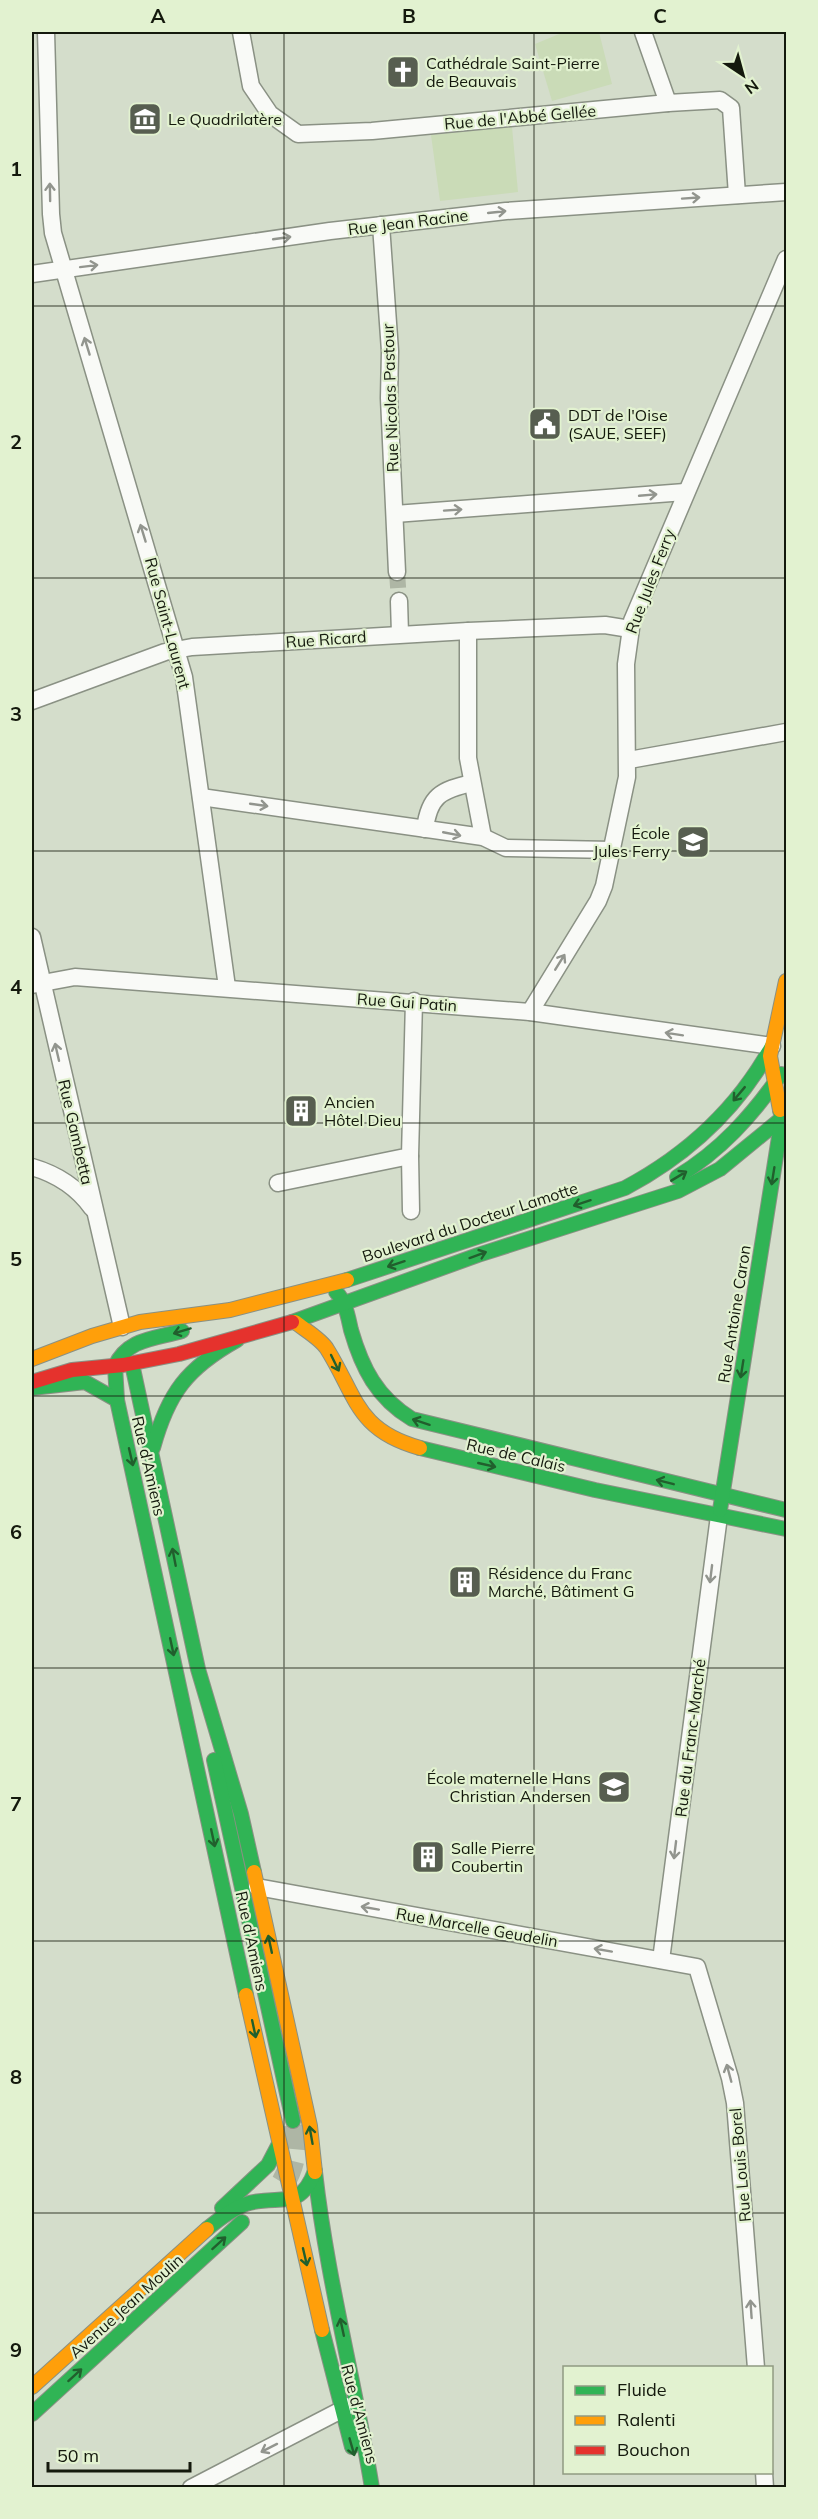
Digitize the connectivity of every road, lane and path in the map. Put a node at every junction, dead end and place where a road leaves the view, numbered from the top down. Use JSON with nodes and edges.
{"nodes":[{"id":1,"x":46,"y":32,"type":"edge"},
{"id":2,"x":241,"y":32,"type":"edge"},
{"id":3,"x":643,"y":32,"type":"edge"},
{"id":4,"x":39,"y":66,"type":"edge"},
{"id":5,"x":668,"y":103,"type":"junction"},
{"id":6,"x":786,"y":192,"type":"edge"},
{"id":7,"x":737,"y":195,"type":"junction"},
{"id":8,"x":381,"y":225,"type":"junction"},
{"id":9,"x":786,"y":259,"type":"edge"},
{"id":10,"x":64,"y":269,"type":"junction"},
{"id":11,"x":32,"y":274,"type":"edge"},
{"id":12,"x":686,"y":492,"type":"junction"},
{"id":13,"x":395,"y":514,"type":"junction"},
{"id":14,"x":398,"y":572,"type":"tunnel mouth"},
{"id":15,"x":399,"y":601,"type":"tunnel mouth"},
{"id":16,"x":630,"y":629,"type":"junction"},
{"id":17,"x":468,"y":631,"type":"junction"},
{"id":18,"x":400,"y":634,"type":"junction"},
{"id":19,"x":177,"y":650,"type":"junction"},
{"id":20,"x":32,"y":700,"type":"edge"},
{"id":21,"x":786,"y":732,"type":"edge"},
{"id":22,"x":628,"y":760,"type":"junction"},
{"id":23,"x":472,"y":783,"type":"junction"},
{"id":24,"x":201,"y":797,"type":"junction"},
{"id":25,"x":425,"y":829,"type":"junction"},
{"id":26,"x":483,"y":837,"type":"junction"},
{"id":27,"x":613,"y":850,"type":"junction"},
{"id":28,"x":32,"y":937,"type":"edge"},
{"id":29,"x":786,"y":981,"type":"edge"},
{"id":30,"x":36,"y":984,"type":"edge"},
{"id":31,"x":227,"y":987,"type":"junction"},
{"id":32,"x":414,"y":1001,"type":"junction"},
{"id":33,"x":530,"y":1012,"type":"junction"},
{"id":34,"x":779,"y":1047,"type":"edge"},
{"id":35,"x":786,"y":1065,"type":"edge"},
{"id":36,"x":776,"y":1083,"type":"junction"},
{"id":37,"x":784,"y":1117,"type":"edge"},
{"id":38,"x":410,"y":1156,"type":"junction"},
{"id":39,"x":32,"y":1167,"type":"edge"},
{"id":40,"x":278,"y":1183,"type":"dead end"},
{"id":41,"x":94,"y":1211,"type":"junction"},
{"id":42,"x":411,"y":1211,"type":"dead end"},
{"id":43,"x":588,"y":1219,"type":"junction"},
{"id":44,"x":330,"y":1286,"type":"junction"},
{"id":45,"x":277,"y":1299,"type":"junction"},
{"id":46,"x":345,"y":1305,"type":"junction"},
{"id":47,"x":295,"y":1322,"type":"junction"},
{"id":48,"x":122,"y":1327,"type":"junction"},
{"id":49,"x":237,"y":1340,"type":"junction"},
{"id":50,"x":127,"y":1347,"type":"junction"},
{"id":51,"x":32,"y":1359,"type":"edge"},
{"id":52,"x":132,"y":1364,"type":"junction"},
{"id":53,"x":115,"y":1366,"type":"junction"},
{"id":54,"x":32,"y":1382,"type":"edge"},
{"id":55,"x":32,"y":1388,"type":"edge"},
{"id":56,"x":117,"y":1400,"type":"junction"},
{"id":57,"x":152,"y":1451,"type":"junction"},
{"id":58,"x":722,"y":1496,"type":"junction"},
{"id":59,"x":786,"y":1510,"type":"edge"},
{"id":60,"x":719,"y":1516,"type":"junction"},
{"id":61,"x":786,"y":1529,"type":"edge"},
{"id":62,"x":198,"y":1669,"type":"junction"},
{"id":63,"x":257,"y":1887,"type":"junction"},
{"id":64,"x":661,"y":1960,"type":"junction"},
{"id":65,"x":697,"y":1967,"type":"joint"},
{"id":66,"x":293,"y":2121,"type":"tunnel mouth"},
{"id":67,"x":279,"y":2144,"type":"junction"},
{"id":68,"x":268,"y":2165,"type":"junction"},
{"id":69,"x":315,"y":2171,"type":"junction"},
{"id":70,"x":286,"y":2201,"type":"junction"},
{"id":71,"x":242,"y":2222,"type":"dead end"},
{"id":72,"x":197,"y":2236,"type":"junction"},
{"id":73,"x":756,"y":2366,"type":"edge"},
{"id":74,"x":32,"y":2387,"type":"edge"},
{"id":75,"x":358,"y":2402,"type":"junction"},
{"id":76,"x":341,"y":2410,"type":"junction"},
{"id":77,"x":32,"y":2414,"type":"edge"},
{"id":78,"x":191,"y":2487,"type":"edge"},
{"id":79,"x":363,"y":2487,"type":"edge"},
{"id":80,"x":372,"y":2487,"type":"edge"}],
"edges":[{"from":1,"to":4,"type":"street","name":"Rue Saint-Laurent"},
{"from":2,"to":5,"type":"street","name":"Rue de l'Abbé Gellée"},
{"from":3,"to":5,"type":"street"},
{"from":10,"to":4,"type":"street","name":"Rue Saint-Laurent","one_way":true},
{"from":5,"to":7,"type":"street","name":"Rue de l'Abbé Gellée"},
{"from":6,"to":7,"type":"street","name":"Rue Jean Racine"},
{"from":8,"to":7,"type":"street","name":"Rue Jean Racine","one_way":true},
{"from":10,"to":8,"type":"street","name":"Rue Jean Racine","one_way":true},
{"from":8,"to":13,"type":"street","name":"Rue Nicolas Pastour"},
{"from":9,"to":12,"type":"street","name":"Rue Jules Ferry"},
{"from":10,"to":11,"type":"street","name":"Rue Jean Racine"},
{"from":19,"to":10,"type":"street","name":"Rue Saint-Laurent","one_way":true},
{"from":13,"to":12,"type":"street","one_way":true},
{"from":12,"to":16,"type":"street","name":"Rue Jules Ferry"},
{"from":13,"to":14,"type":"street","name":"Rue Nicolas Pastour"},
{"from":15,"to":18,"type":"street"},
{"from":16,"to":17,"type":"street","name":"Rue Ricard"},
{"from":16,"to":22,"type":"street","name":"Rue Jules Ferry"},
{"from":17,"to":18,"type":"street","name":"Rue Ricard"},
{"from":17,"to":23,"type":"street"},
{"from":18,"to":19,"type":"street","name":"Rue Ricard"},
{"from":19,"to":20,"type":"street","name":"Rue Ricard"},
{"from":19,"to":24,"type":"street","name":"Rue Saint-Laurent"},
{"from":21,"to":22,"type":"street"},
{"from":22,"to":27,"type":"street","name":"Rue Jules Ferry"},
{"from":23,"to":25,"type":"street"},
{"from":23,"to":26,"type":"street"},
{"from":24,"to":25,"type":"street","one_way":true},
{"from":24,"to":31,"type":"street","name":"Rue Saint-Laurent"},
{"from":25,"to":26,"type":"street","one_way":true},
{"from":26,"to":27,"type":"street"},
{"from":33,"to":27,"type":"street","name":"Rue Jules Ferry","one_way":true},
{"from":28,"to":30,"type":"street","name":"Rue Gambetta"},
{"from":29,"to":34,"type":"main road"},
{"from":30,"to":31,"type":"street","name":"Rue Gui Patin"},
{"from":41,"to":30,"type":"street","name":"Rue Gambetta","one_way":true},
{"from":31,"to":32,"type":"street","name":"Rue Gui Patin"},
{"from":32,"to":33,"type":"street","name":"Rue Gui Patin"},
{"from":32,"to":38,"type":"street"},
{"from":34,"to":33,"type":"street","name":"Rue Gui Patin","one_way":true},
{"from":34,"to":36,"type":"main road","name":"Rue Antoine Caron"},
{"from":34,"to":44,"type":"main road","name":"Boulevard du Docteur Lamotte","one_way":true},
{"from":35,"to":36,"type":"main road","name":"Boulevard du Docteur Lamotte"},
{"from":36,"to":37,"type":"main road","name":"Rue Antoine Caron"},
{"from":43,"to":36,"type":"main road","name":"Boulevard du Docteur Lamotte","one_way":true},
{"from":37,"to":43,"type":"main road","name":"Boulevard du Docteur Lamotte"},
{"from":37,"to":58,"type":"main road","name":"Rue Antoine Caron","one_way":true},
{"from":38,"to":40,"type":"street"},
{"from":38,"to":42,"type":"street"},
{"from":39,"to":41,"type":"street"},
{"from":41,"to":48,"type":"street","name":"Rue Gambetta"},
{"from":46,"to":43,"type":"main road","name":"Boulevard du Docteur Lamotte","one_way":true},
{"from":44,"to":45,"type":"main road","name":"Boulevard du Docteur Lamotte"},
{"from":44,"to":46,"type":"main road","name":"Rue de Calais"},
{"from":45,"to":48,"type":"main road","name":"Boulevard du Docteur Lamotte"},
{"from":45,"to":50,"type":"main road","one_way":true},
{"from":46,"to":47,"type":"main road","name":"Boulevard du Docteur Lamotte"},
{"from":58,"to":46,"type":"main road","name":"Rue de Calais","one_way":true},
{"from":47,"to":49,"type":"main road","name":"Boulevard du Docteur Lamotte"},
{"from":47,"to":60,"type":"main road","name":"Rue de Calais","one_way":true},
{"from":48,"to":50,"type":"main road","name":"Rue d'Amiens"},
{"from":48,"to":51,"type":"main road","name":"Boulevard du Docteur Lamotte"},
{"from":49,"to":52,"type":"main road","name":"Boulevard du Docteur Lamotte"},
{"from":49,"to":57,"type":"main road"},
{"from":50,"to":52,"type":"main road","name":"Rue d'Amiens"},
{"from":50,"to":53,"type":"main road"},
{"from":52,"to":53,"type":"main road","name":"Boulevard du Docteur Lamotte"},
{"from":52,"to":57,"type":"main road","name":"Rue d'Amiens"},
{"from":53,"to":54,"type":"main road","name":"Boulevard du Docteur Lamotte"},
{"from":53,"to":56,"type":"main road","name":"Rue d'Amiens"},
{"from":55,"to":56,"type":"main road"},
{"from":56,"to":67,"type":"main road","name":"Rue d'Amiens","one_way":true},
{"from":62,"to":57,"type":"main road","name":"Rue d'Amiens","one_way":true},
{"from":58,"to":59,"type":"main road","name":"Rue de Calais"},
{"from":58,"to":60,"type":"main road","name":"Rue Antoine Caron"},
{"from":60,"to":61,"type":"main road","name":"Rue de Calais"},
{"from":60,"to":64,"type":"street","name":"Rue du Franc-Marché","one_way":true},
{"from":62,"to":63,"type":"main road","name":"Rue d'Amiens"},
{"from":62,"to":66,"type":"main road","name":"Rue d'Amiens"},
{"from":64,"to":63,"type":"street","name":"Rue Marcelle Geudelin","one_way":true},
{"from":69,"to":63,"type":"main road","name":"Rue d'Amiens","one_way":true},
{"from":64,"to":65,"type":"street","name":"Rue Marcelle Geudelin"},
{"from":73,"to":65,"type":"street","name":"Rue Louis Borel","one_way":true},
{"from":67,"to":68,"type":"main road","name":"Avenue Jean Moulin"},
{"from":67,"to":70,"type":"main road","name":"Rue d'Amiens"},
{"from":68,"to":70,"type":"main road"},
{"from":68,"to":72,"type":"main road","name":"Avenue Jean Moulin"},
{"from":69,"to":70,"type":"main road"},
{"from":75,"to":69,"type":"main road","name":"Rue d'Amiens","one_way":true},
{"from":70,"to":72,"type":"main road","name":"Avenue Jean Moulin"},
{"from":70,"to":76,"type":"main road","name":"Rue d'Amiens","one_way":true},
{"from":77,"to":71,"type":"main road","name":"Avenue Jean Moulin","one_way":true},
{"from":72,"to":74,"type":"main road","name":"Avenue Jean Moulin"},
{"from":75,"to":76,"type":"street"},
{"from":75,"to":80,"type":"main road","name":"Rue d'Amiens"},
{"from":76,"to":78,"type":"street","one_way":true},
{"from":76,"to":79,"type":"main road","name":"Rue d'Amiens","one_way":true}]}
